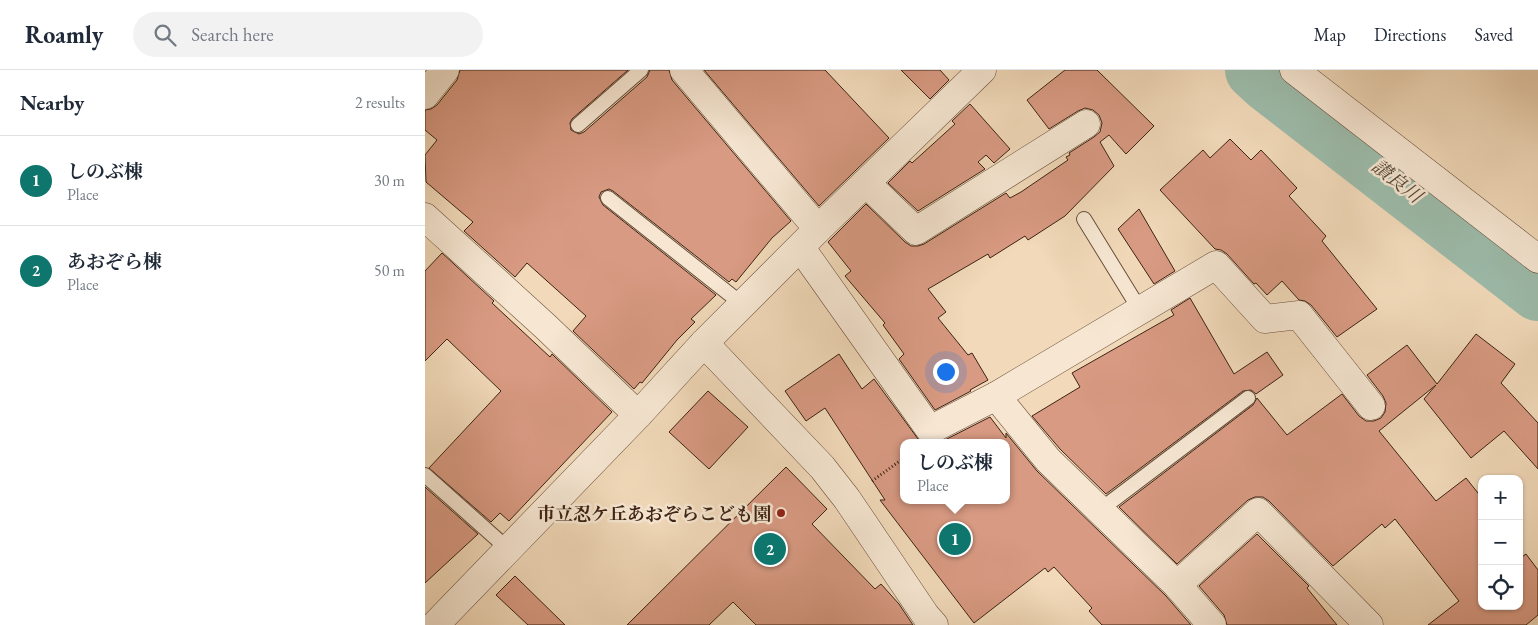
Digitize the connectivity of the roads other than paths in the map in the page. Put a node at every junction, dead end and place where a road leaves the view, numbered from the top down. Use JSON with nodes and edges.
{"nodes":[{"id":1,"x":445,"y":70,"type":"edge"},
{"id":2,"x":641,"y":70,"type":"edge"},
{"id":3,"x":684,"y":70,"type":"edge"},
{"id":4,"x":982,"y":70,"type":"edge"},
{"id":5,"x":1294,"y":70,"type":"edge"},
{"id":6,"x":425,"y":95,"type":"edge"},
{"id":7,"x":1086,"y":124,"type":"dead end"},
{"id":8,"x":578,"y":125,"type":"dead end"},
{"id":9,"x":866,"y":183,"type":"junction"},
{"id":10,"x":608,"y":198,"type":"dead end"},
{"id":11,"x":425,"y":216,"type":"edge"},
{"id":12,"x":1084,"y":219,"type":"dead end"},
{"id":13,"x":810,"y":238,"type":"junction"},
{"id":14,"x":1538,"y":259,"type":"edge"},
{"id":15,"x":742,"y":304,"type":"junction"},
{"id":16,"x":1140,"y":310,"type":"junction"},
{"id":17,"x":704,"y":342,"type":"junction"},
{"id":18,"x":996,"y":396,"type":"junction"},
{"id":19,"x":1248,"y":398,"type":"dead end"},
{"id":20,"x":1371,"y":406,"type":"dead end"},
{"id":21,"x":638,"y":415,"type":"junction"},
{"id":22,"x":425,"y":475,"type":"edge"},
{"id":23,"x":1100,"y":510,"type":"junction"},
{"id":24,"x":508,"y":549,"type":"junction"},
{"id":25,"x":1177,"y":585,"type":"junction"},
{"id":26,"x":435,"y":625,"type":"edge"},
{"id":27,"x":935,"y":625,"type":"edge"},
{"id":28,"x":1212,"y":625,"type":"edge"},
{"id":29,"x":1369,"y":625,"type":"edge"}],
"edges":[{"from":1,"to":6,"type":"street"},
{"from":2,"to":8,"type":"lane"},
{"from":3,"to":13,"type":"street"},
{"from":4,"to":9,"type":"street"},
{"from":5,"to":14,"type":"street"},
{"from":7,"to":9,"type":"street"},
{"from":9,"to":13,"type":"street"},
{"from":10,"to":15,"type":"lane"},
{"from":11,"to":21,"type":"street"},
{"from":12,"to":16,"type":"lane"},
{"from":13,"to":15,"type":"street"},
{"from":13,"to":18,"type":"street"},
{"from":15,"to":17,"type":"street"},
{"from":16,"to":18,"type":"street"},
{"from":16,"to":20,"type":"street"},
{"from":17,"to":21,"type":"street"},
{"from":17,"to":27,"type":"street"},
{"from":18,"to":23,"type":"street"},
{"from":19,"to":23,"type":"lane"},
{"from":21,"to":24,"type":"street"},
{"from":22,"to":24,"type":"lane"},
{"from":23,"to":25,"type":"street"},
{"from":24,"to":26,"type":"street"},
{"from":25,"to":28,"type":"street"},
{"from":25,"to":29,"type":"street"}]}
